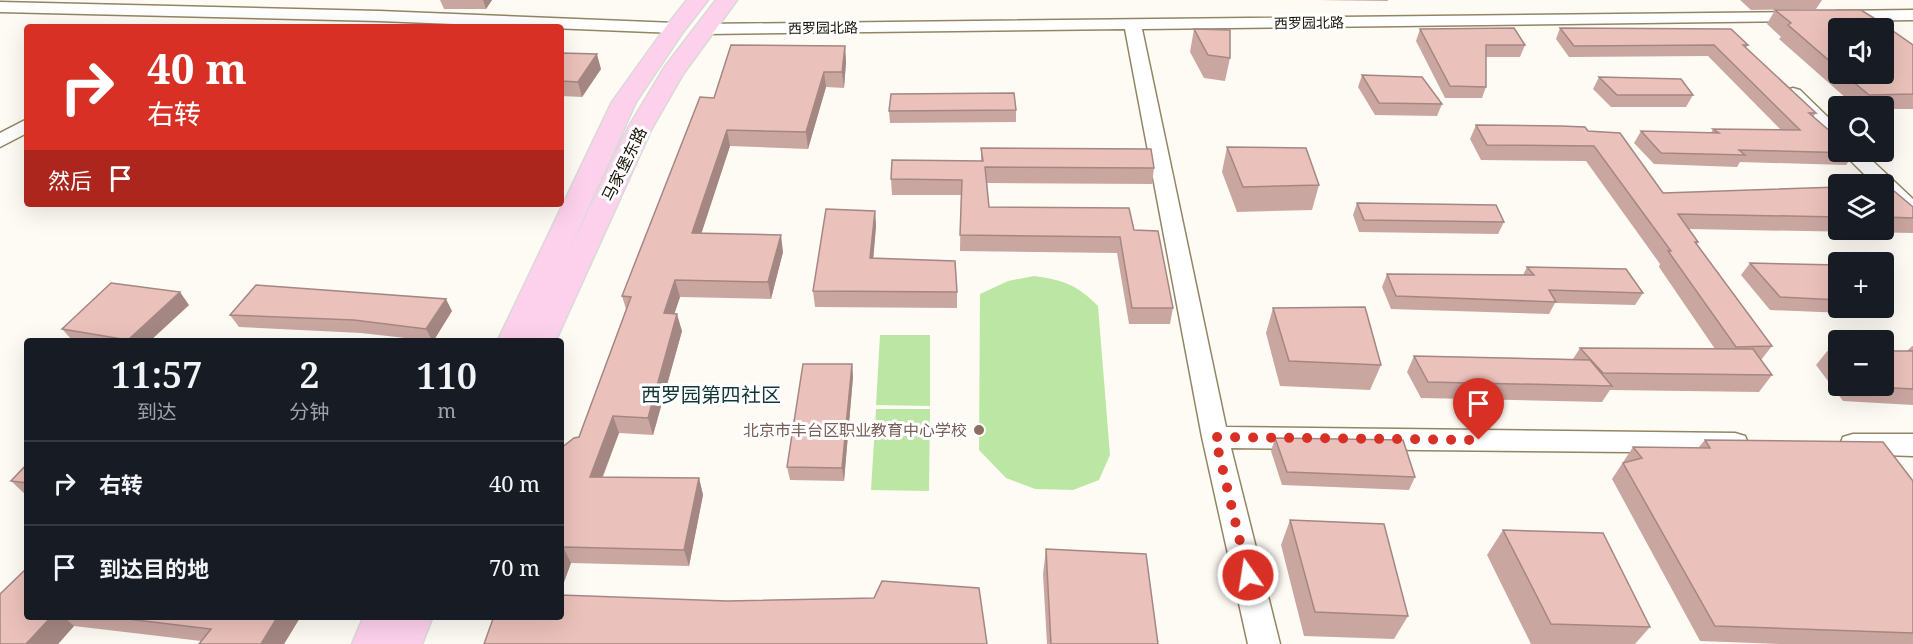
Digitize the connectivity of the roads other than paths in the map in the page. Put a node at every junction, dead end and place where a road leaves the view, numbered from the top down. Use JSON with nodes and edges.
{"nodes":[{"id":1,"x":9,"y":0,"type":"edge"},
{"id":2,"x":325,"y":0,"type":"edge"},
{"id":3,"x":379,"y":0,"type":"edge"},
{"id":4,"x":698,"y":0,"type":"edge"},
{"id":5,"x":727,"y":0,"type":"edge"},
{"id":6,"x":1850,"y":0,"type":"edge"},
{"id":7,"x":0,"y":6,"type":"edge"},
{"id":8,"x":315,"y":15,"type":"junction"},
{"id":9,"x":1872,"y":15,"type":"junction"},
{"id":10,"x":1913,"y":15,"type":"edge"},
{"id":11,"x":1716,"y":19,"type":"junction"},
{"id":12,"x":267,"y":24,"type":"edge"},
{"id":13,"x":295,"y":24,"type":"edge"},
{"id":14,"x":1133,"y":25,"type":"junction"},
{"id":15,"x":675,"y":28,"type":"junction"},
{"id":16,"x":705,"y":29,"type":"junction"},
{"id":17,"x":1732,"y":35,"type":"edge"},
{"id":18,"x":1781,"y":83,"type":"edge"},
{"id":19,"x":24,"y":114,"type":"edge"},
{"id":20,"x":0,"y":126,"type":"edge"},
{"id":21,"x":24,"y":127,"type":"edge"},
{"id":22,"x":1828,"y":128,"type":"edge"},
{"id":23,"x":0,"y":141,"type":"edge"},
{"id":24,"x":1862,"y":162,"type":"edge"},
{"id":25,"x":1913,"y":211,"type":"edge"},
{"id":26,"x":514,"y":338,"type":"edge"},
{"id":27,"x":542,"y":338,"type":"edge"},
{"id":28,"x":1215,"y":437,"type":"junction"},
{"id":29,"x":1754,"y":443,"type":"edge"},
{"id":30,"x":1826,"y":444,"type":"edge"},
{"id":31,"x":1913,"y":445,"type":"edge"},
{"id":32,"x":382,"y":620,"type":"edge"},
{"id":33,"x":412,"y":620,"type":"edge"},
{"id":34,"x":372,"y":644,"type":"edge"},
{"id":35,"x":402,"y":644,"type":"edge"},
{"id":36,"x":1264,"y":644,"type":"edge"}],
"edges":[{"from":1,"to":7,"type":"street"},
{"from":2,"to":8,"type":"street"},
{"from":3,"to":8,"type":"street"},
{"from":4,"to":15,"type":"main road","name":"马家堡东路"},
{"from":5,"to":16,"type":"main road","name":"马家堡东路"},
{"from":6,"to":9,"type":"street"},
{"from":7,"to":8,"type":"street"},
{"from":8,"to":12,"type":"street"},
{"from":8,"to":13,"type":"street"},
{"from":8,"to":15,"type":"street"},
{"from":9,"to":10,"type":"street","name":"西罗园北路"},
{"from":9,"to":11,"type":"street","name":"西罗园北路"},
{"from":11,"to":14,"type":"street","name":"西罗园北路"},
{"from":11,"to":17,"type":"street"},
{"from":14,"to":16,"type":"street","name":"西罗园北路"},
{"from":14,"to":28,"type":"street"},
{"from":15,"to":26,"type":"main road","name":"马家堡东路"},
{"from":16,"to":27,"type":"main road","name":"马家堡东路"},
{"from":18,"to":22,"type":"street"},
{"from":19,"to":20,"type":"street"},
{"from":21,"to":23,"type":"street"},
{"from":24,"to":25,"type":"street"},
{"from":28,"to":29,"type":"street"},
{"from":28,"to":36,"type":"street"},
{"from":30,"to":31,"type":"street"},
{"from":32,"to":34,"type":"main road"},
{"from":33,"to":35,"type":"main road"}]}
